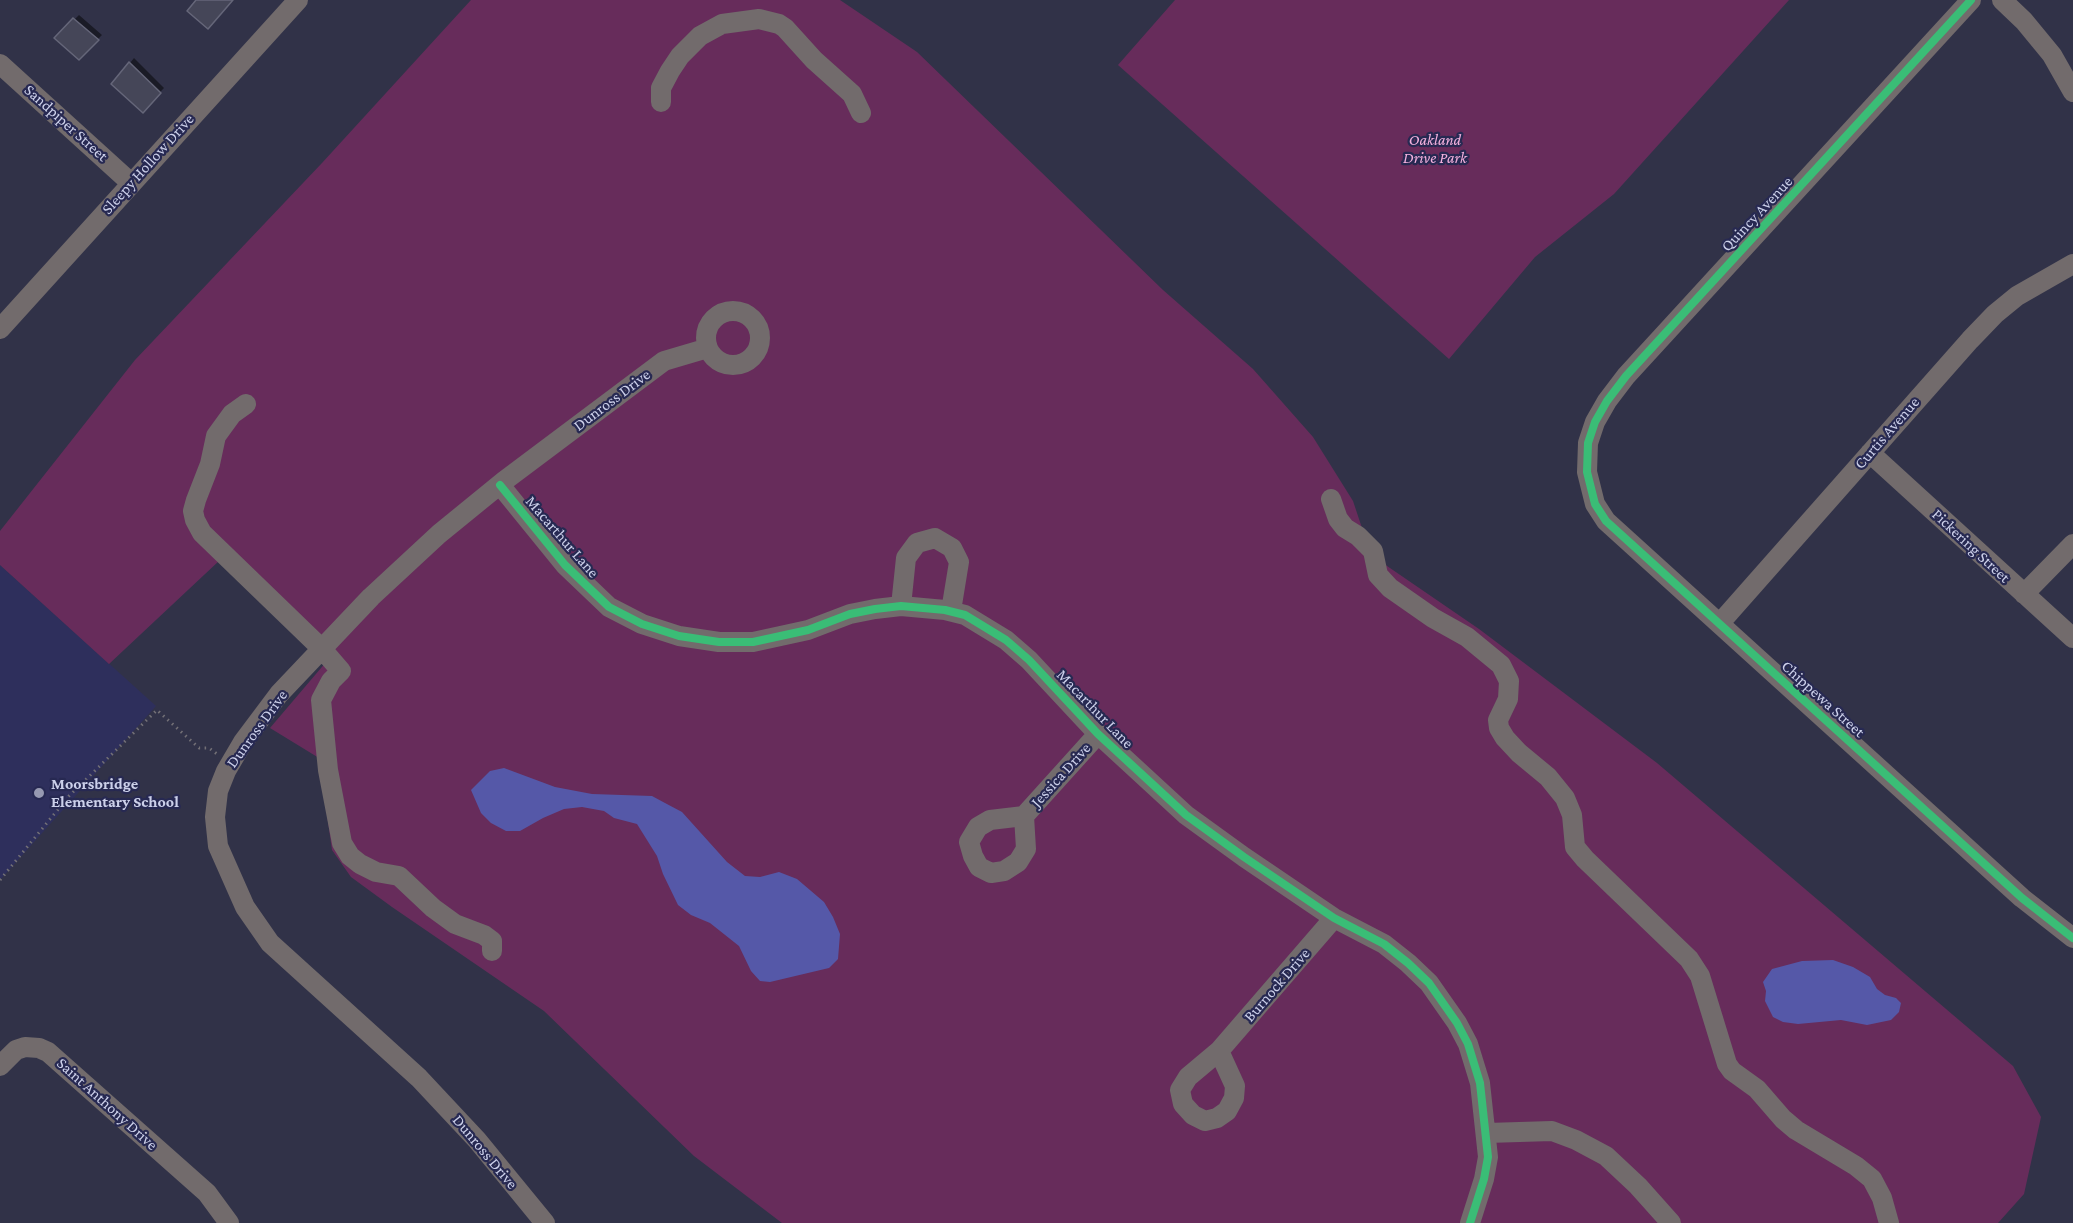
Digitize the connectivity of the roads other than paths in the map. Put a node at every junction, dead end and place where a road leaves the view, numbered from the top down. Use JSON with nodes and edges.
{"nodes":[{"id":1,"x":298,"y":0,"type":"edge"},
{"id":2,"x":1971,"y":0,"type":"edge"},
{"id":3,"x":2002,"y":0,"type":"edge"},
{"id":4,"x":0,"y":64,"type":"edge"},
{"id":5,"x":2073,"y":92,"type":"edge"},
{"id":6,"x":661,"y":102,"type":"dead end"},
{"id":7,"x":861,"y":113,"type":"dead end"},
{"id":8,"x":131,"y":183,"type":"junction"},
{"id":9,"x":2073,"y":264,"type":"edge"},
{"id":10,"x":0,"y":329,"type":"edge"},
{"id":11,"x":708,"y":348,"type":"dead end"},
{"id":12,"x":246,"y":404,"type":"dead end"},
{"id":13,"x":1870,"y":453,"type":"junction"},
{"id":14,"x":1586,"y":461,"type":"joint"},
{"id":15,"x":500,"y":485,"type":"junction"},
{"id":16,"x":1331,"y":499,"type":"dead end"},
{"id":17,"x":2073,"y":544,"type":"edge"},
{"id":18,"x":2024,"y":594,"type":"junction"},
{"id":19,"x":901,"y":606,"type":"junction"},
{"id":20,"x":951,"y":611,"type":"junction"},
{"id":21,"x":1719,"y":623,"type":"junction"},
{"id":22,"x":2073,"y":638,"type":"edge"},
{"id":23,"x":322,"y":648,"type":"junction"},
{"id":24,"x":1098,"y":734,"type":"junction"},
{"id":25,"x":1024,"y":816,"type":"dead end"},
{"id":26,"x":1334,"y":918,"type":"junction"},
{"id":27,"x":2073,"y":938,"type":"edge"},
{"id":28,"x":492,"y":951,"type":"dead end"},
{"id":29,"x":1220,"y":1052,"type":"dead end"},
{"id":30,"x":0,"y":1066,"type":"edge"},
{"id":31,"x":1486,"y":1133,"type":"junction"},
{"id":32,"x":229,"y":1223,"type":"edge"},
{"id":33,"x":545,"y":1223,"type":"edge"},
{"id":34,"x":1470,"y":1223,"type":"edge"},
{"id":35,"x":1671,"y":1223,"type":"edge"},
{"id":36,"x":1889,"y":1223,"type":"edge"}],
"edges":[{"from":1,"to":8,"type":"street","name":"Sleepy Hollow Drive"},
{"from":2,"to":14,"type":"street","name":"Quincy Avenue"},
{"from":3,"to":5,"type":"street"},
{"from":4,"to":8,"type":"street","name":"Sandpiper Street"},
{"from":6,"to":7,"type":"street"},
{"from":8,"to":10,"type":"street","name":"Sleepy Hollow Drive"},
{"from":9,"to":13,"type":"street","name":"Curtis Avenue"},
{"from":11,"to":15,"type":"street","name":"Dunross Drive"},
{"from":12,"to":23,"type":"street"},
{"from":13,"to":18,"type":"street","name":"Pickering Street"},
{"from":13,"to":21,"type":"street","name":"Curtis Avenue"},
{"from":14,"to":21,"type":"street","name":"Chippewa Street"},
{"from":15,"to":19,"type":"street","name":"Macarthur Lane"},
{"from":15,"to":23,"type":"street","name":"Dunross Drive"},
{"from":16,"to":36,"type":"street"},
{"from":17,"to":18,"type":"street"},
{"from":18,"to":22,"type":"street","name":"Pickering Street"},
{"from":19,"to":20,"type":"street","name":"Macarthur Lane"},
{"from":19,"to":20,"type":"street"},
{"from":20,"to":24,"type":"street","name":"Macarthur Lane"},
{"from":21,"to":27,"type":"street","name":"Chippewa Street"},
{"from":23,"to":28,"type":"street"},
{"from":23,"to":33,"type":"street","name":"Dunross Drive"},
{"from":24,"to":25,"type":"street","name":"Jessica Drive"},
{"from":24,"to":26,"type":"street","name":"Macarthur Lane"},
{"from":26,"to":29,"type":"street","name":"Burnock Drive"},
{"from":26,"to":31,"type":"street","name":"Macarthur Lane"},
{"from":30,"to":32,"type":"street","name":"Saint Anthony Drive"},
{"from":31,"to":34,"type":"street","name":"Macarthur Lane"},
{"from":31,"to":35,"type":"street"}]}
